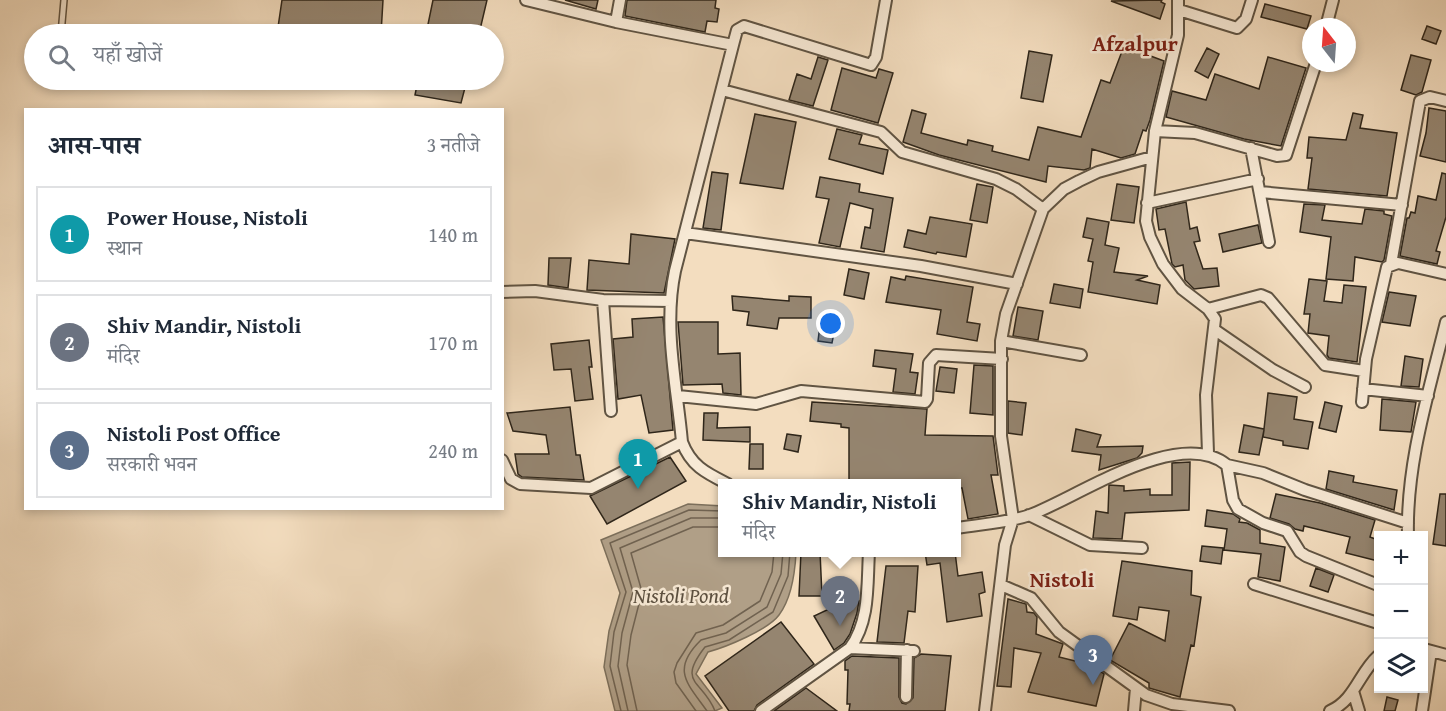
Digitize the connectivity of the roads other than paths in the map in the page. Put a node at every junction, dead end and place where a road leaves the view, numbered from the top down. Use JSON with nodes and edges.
{"nodes":[{"id":1,"x":64,"y":0,"type":"edge"},
{"id":2,"x":526,"y":0,"type":"edge"},
{"id":3,"x":620,"y":0,"type":"edge"},
{"id":4,"x":886,"y":0,"type":"edge"},
{"id":5,"x":1252,"y":0,"type":"edge"},
{"id":6,"x":1333,"y":0,"type":"edge"},
{"id":7,"x":1179,"y":5,"type":"edge"},
{"id":8,"x":1328,"y":18,"type":"edge"},
{"id":9,"x":616,"y":22,"type":"junction"},
{"id":10,"x":62,"y":24,"type":"edge"},
{"id":11,"x":733,"y":45,"type":"junction"},
{"id":12,"x":1313,"y":72,"type":"edge"},
{"id":13,"x":722,"y":90,"type":"junction"},
{"id":14,"x":1446,"y":101,"type":"edge"},
{"id":15,"x":1155,"y":131,"type":"junction"},
{"id":16,"x":1251,"y":148,"type":"junction"},
{"id":17,"x":1152,"y":157,"type":"junction"},
{"id":18,"x":1258,"y":179,"type":"junction"},
{"id":19,"x":1260,"y":192,"type":"junction"},
{"id":20,"x":1147,"y":203,"type":"junction"},
{"id":21,"x":1402,"y":205,"type":"junction"},
{"id":22,"x":1043,"y":208,"type":"junction"},
{"id":23,"x":685,"y":233,"type":"junction"},
{"id":24,"x":1269,"y":242,"type":"dead end"},
{"id":25,"x":1392,"y":264,"type":"junction"},
{"id":26,"x":1446,"y":274,"type":"edge"},
{"id":27,"x":1017,"y":284,"type":"junction"},
{"id":28,"x":504,"y":292,"type":"edge"},
{"id":29,"x":603,"y":300,"type":"junction"},
{"id":30,"x":671,"y":301,"type":"junction"},
{"id":31,"x":1209,"y":309,"type":"junction"},
{"id":32,"x":1446,"y":322,"type":"edge"},
{"id":33,"x":1215,"y":330,"type":"junction"},
{"id":34,"x":1001,"y":342,"type":"junction"},
{"id":35,"x":1080,"y":355,"type":"dead end"},
{"id":36,"x":1002,"y":358,"type":"junction"},
{"id":37,"x":1364,"y":370,"type":"junction"},
{"id":38,"x":1305,"y":387,"type":"dead end"},
{"id":39,"x":1364,"y":389,"type":"junction"},
{"id":40,"x":678,"y":396,"type":"junction"},
{"id":41,"x":1428,"y":396,"type":"junction"},
{"id":42,"x":1362,"y":402,"type":"dead end"},
{"id":43,"x":610,"y":411,"type":"dead end"},
{"id":44,"x":682,"y":442,"type":"junction"},
{"id":45,"x":1208,"y":453,"type":"junction"},
{"id":46,"x":504,"y":464,"type":"edge"},
{"id":47,"x":1227,"y":465,"type":"junction"},
{"id":48,"x":720,"y":479,"type":"edge"},
{"id":49,"x":1029,"y":515,"type":"junction"},
{"id":50,"x":1013,"y":519,"type":"junction"},
{"id":51,"x":1408,"y":523,"type":"junction"},
{"id":52,"x":961,"y":527,"type":"edge"},
{"id":53,"x":1408,"y":531,"type":"edge"},
{"id":54,"x":1142,"y":548,"type":"dead end"},
{"id":55,"x":870,"y":557,"type":"edge"},
{"id":56,"x":1374,"y":583,"type":"edge"},
{"id":57,"x":1254,"y":584,"type":"dead end"},
{"id":58,"x":1000,"y":585,"type":"junction"},
{"id":59,"x":1374,"y":622,"type":"edge"},
{"id":60,"x":850,"y":648,"type":"junction"},
{"id":61,"x":1428,"y":650,"type":"edge"},
{"id":62,"x":1446,"y":655,"type":"edge"},
{"id":63,"x":1374,"y":661,"type":"edge"},
{"id":64,"x":1136,"y":688,"type":"junction"},
{"id":65,"x":1353,"y":691,"type":"junction"},
{"id":66,"x":1423,"y":693,"type":"edge"},
{"id":67,"x":906,"y":698,"type":"dead end"},
{"id":68,"x":761,"y":711,"type":"edge"},
{"id":69,"x":984,"y":711,"type":"edge"},
{"id":70,"x":1134,"y":711,"type":"edge"},
{"id":71,"x":1229,"y":711,"type":"edge"},
{"id":72,"x":1330,"y":711,"type":"edge"},
{"id":73,"x":1359,"y":711,"type":"edge"},
{"id":74,"x":1422,"y":711,"type":"edge"}],
"edges":[{"from":1,"to":10,"type":"lane"},
{"from":2,"to":9,"type":"street"},
{"from":3,"to":9,"type":"street"},
{"from":4,"to":11,"type":"street"},
{"from":5,"to":7,"type":"street"},
{"from":6,"to":8,"type":"street"},
{"from":7,"to":15,"type":"street"},
{"from":9,"to":11,"type":"street"},
{"from":11,"to":13,"type":"street"},
{"from":12,"to":16,"type":"street"},
{"from":13,"to":22,"type":"street"},
{"from":13,"to":23,"type":"street"},
{"from":14,"to":21,"type":"street"},
{"from":15,"to":16,"type":"street"},
{"from":15,"to":17,"type":"street"},
{"from":16,"to":18,"type":"street"},
{"from":17,"to":20,"type":"street"},
{"from":17,"to":22,"type":"street"},
{"from":18,"to":19,"type":"street"},
{"from":18,"to":20,"type":"street"},
{"from":19,"to":21,"type":"street"},
{"from":19,"to":24,"type":"street"},
{"from":20,"to":31,"type":"street"},
{"from":21,"to":25,"type":"street"},
{"from":22,"to":27,"type":"street"},
{"from":23,"to":27,"type":"street"},
{"from":23,"to":30,"type":"street"},
{"from":25,"to":26,"type":"street"},
{"from":25,"to":37,"type":"street"},
{"from":27,"to":34,"type":"street"},
{"from":28,"to":29,"type":"street"},
{"from":29,"to":30,"type":"street"},
{"from":29,"to":43,"type":"street"},
{"from":30,"to":40,"type":"street"},
{"from":31,"to":33,"type":"street"},
{"from":31,"to":37,"type":"street"},
{"from":32,"to":41,"type":"street"},
{"from":33,"to":38,"type":"street"},
{"from":33,"to":45,"type":"street"},
{"from":34,"to":35,"type":"street"},
{"from":34,"to":36,"type":"street"},
{"from":36,"to":40,"type":"street"},
{"from":36,"to":50,"type":"street"},
{"from":37,"to":39,"type":"street"},
{"from":39,"to":41,"type":"street"},
{"from":39,"to":42,"type":"street"},
{"from":40,"to":44,"type":"street"},
{"from":41,"to":51,"type":"street"},
{"from":44,"to":46,"type":"street"},
{"from":44,"to":48,"type":"street"},
{"from":45,"to":47,"type":"street"},
{"from":45,"to":49,"type":"street"},
{"from":47,"to":51,"type":"street"},
{"from":47,"to":56,"type":"street"},
{"from":49,"to":50,"type":"street"},
{"from":49,"to":54,"type":"street"},
{"from":50,"to":52,"type":"street"},
{"from":50,"to":58,"type":"street"},
{"from":51,"to":53,"type":"street"},
{"from":55,"to":60,"type":"street"},
{"from":57,"to":59,"type":"street"},
{"from":58,"to":64,"type":"street"},
{"from":58,"to":69,"type":"street"},
{"from":60,"to":67,"type":"street"},
{"from":60,"to":68,"type":"street"},
{"from":61,"to":62,"type":"street"},
{"from":63,"to":65,"type":"street"},
{"from":64,"to":70,"type":"street"},
{"from":64,"to":71,"type":"street"},
{"from":65,"to":72,"type":"street"},
{"from":65,"to":73,"type":"street"},
{"from":66,"to":74,"type":"street"}]}
